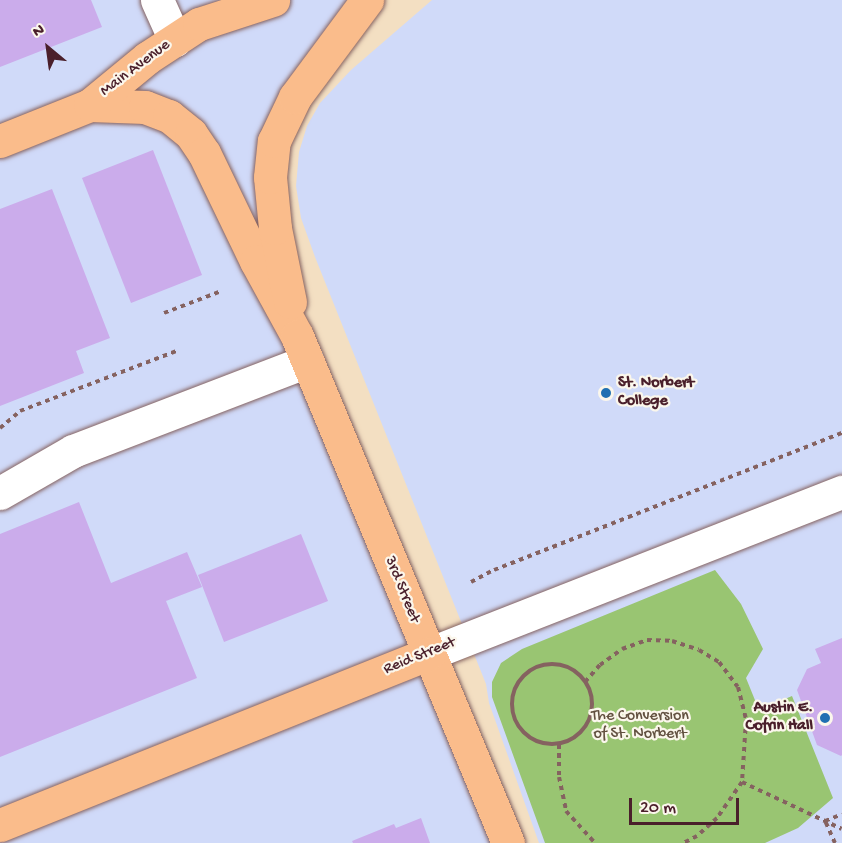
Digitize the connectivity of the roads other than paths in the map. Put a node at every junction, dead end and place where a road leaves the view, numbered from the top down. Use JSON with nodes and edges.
{"nodes":[{"id":1,"x":157,"y":0,"type":"edge"},
{"id":2,"x":273,"y":0,"type":"edge"},
{"id":3,"x":367,"y":0,"type":"edge"},
{"id":4,"x":175,"y":40,"type":"junction"},
{"id":5,"x":90,"y":105,"type":"junction"},
{"id":6,"x":0,"y":141,"type":"edge"},
{"id":7,"x":302,"y":348,"type":"junction"},
{"id":8,"x":842,"y":492,"type":"edge"},
{"id":9,"x":0,"y":493,"type":"edge"},
{"id":10,"x":428,"y":654,"type":"junction"},
{"id":11,"x":0,"y":825,"type":"edge"},
{"id":12,"x":508,"y":843,"type":"edge"}],
"edges":[{"from":1,"to":4,"type":"street"},
{"from":2,"to":4,"type":"main road","name":"Main Avenue"},
{"from":3,"to":7,"type":"main road"},
{"from":4,"to":5,"type":"main road","name":"Main Avenue"},
{"from":5,"to":6,"type":"main road","name":"Main Avenue"},
{"from":5,"to":7,"type":"main road"},
{"from":7,"to":9,"type":"street"},
{"from":7,"to":10,"type":"main road","name":"3rd Street"},
{"from":8,"to":10,"type":"street","name":"Reid Street"},
{"from":10,"to":11,"type":"main road","name":"Reid Street"},
{"from":10,"to":12,"type":"main road","name":"3rd Street"}]}
